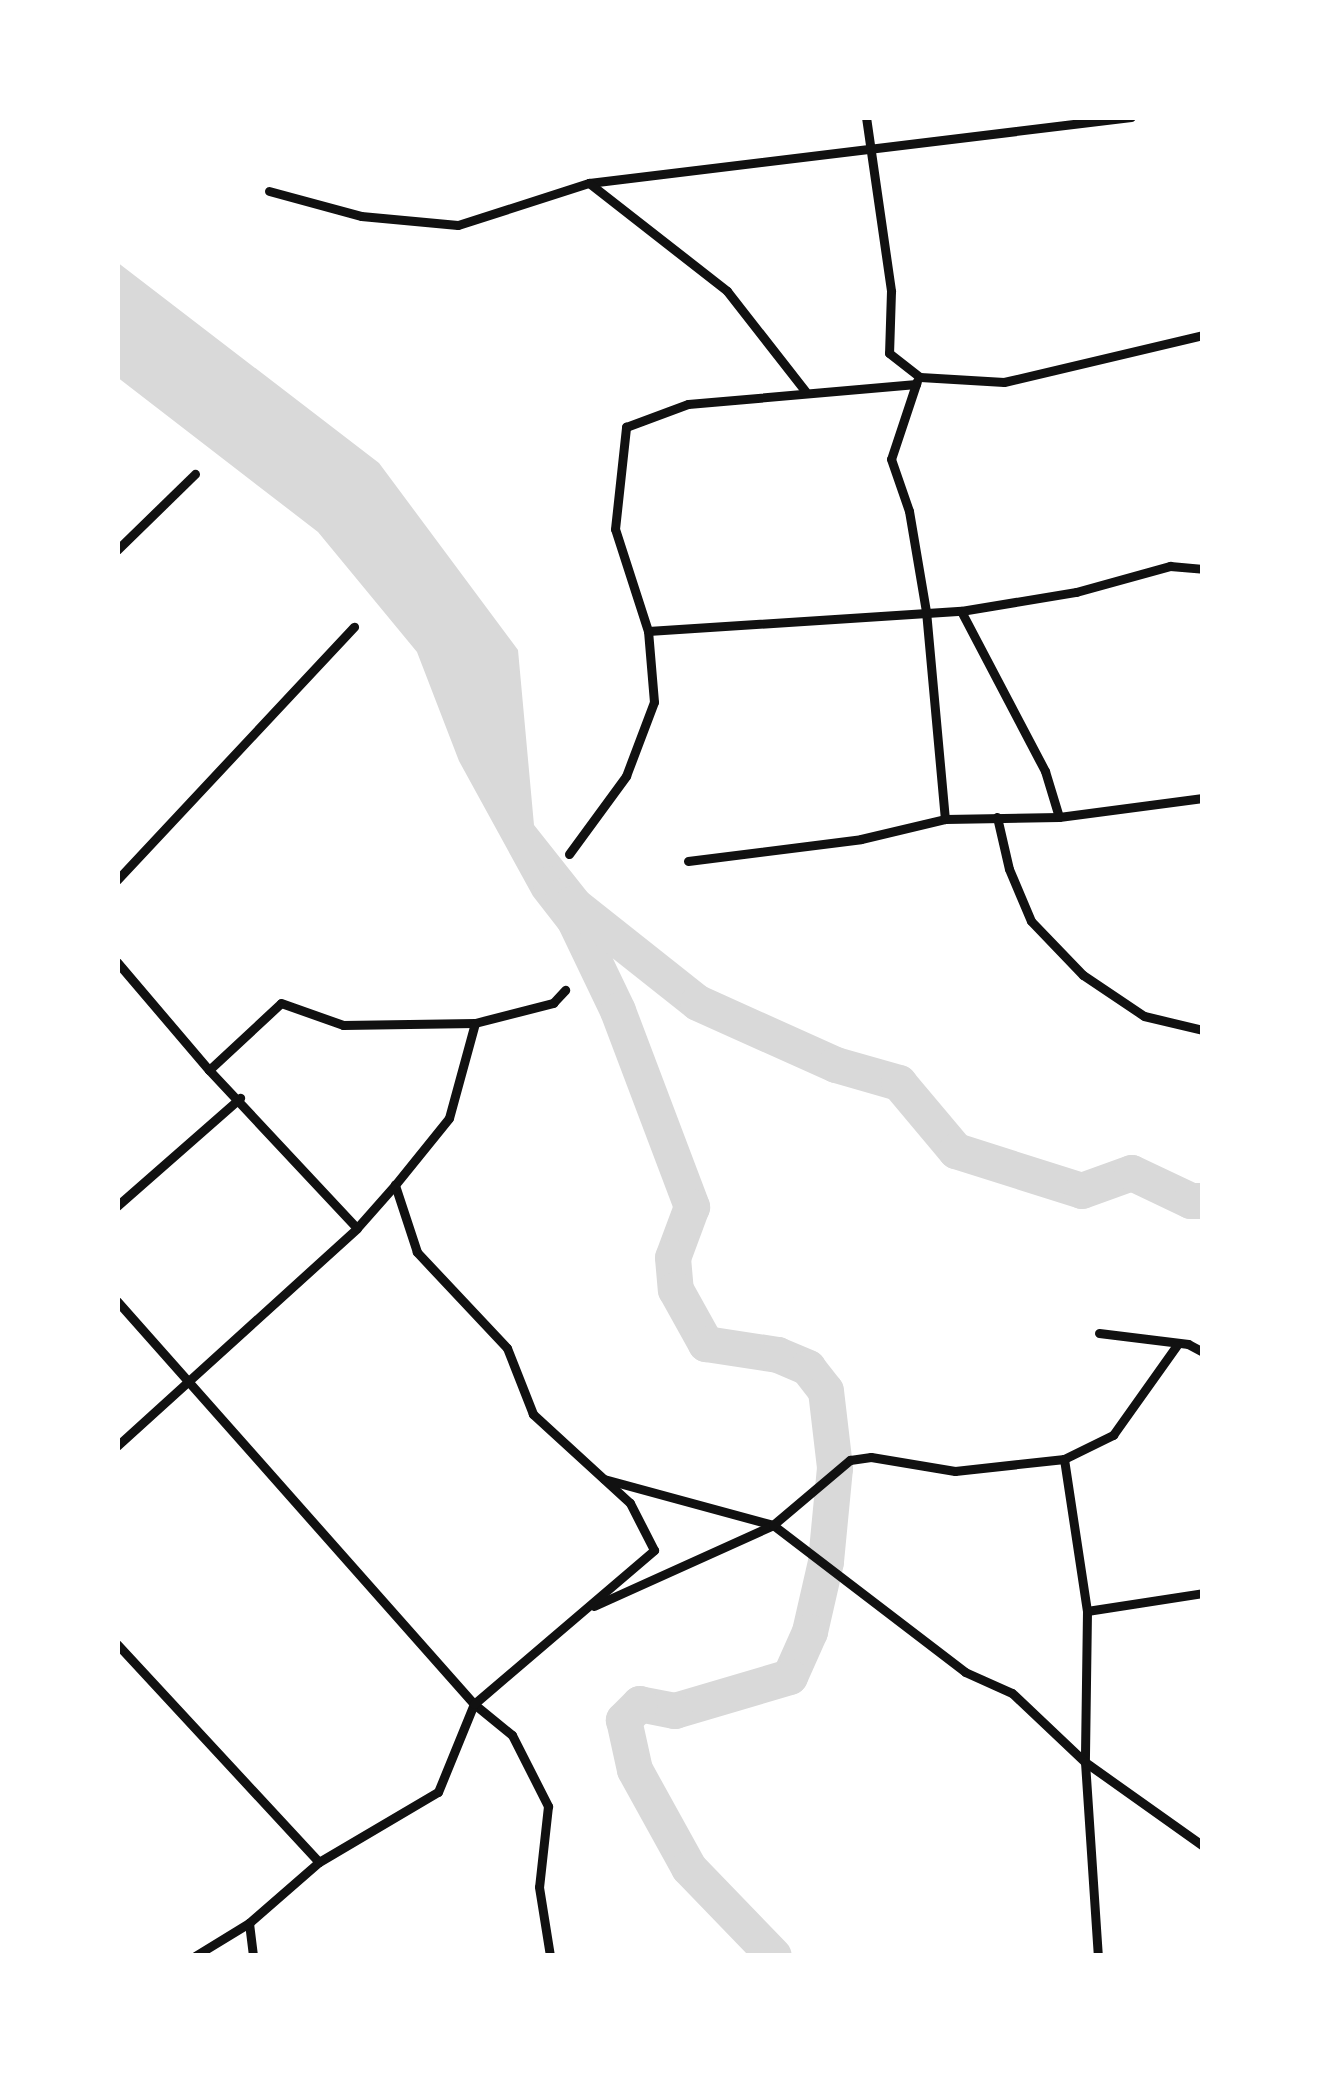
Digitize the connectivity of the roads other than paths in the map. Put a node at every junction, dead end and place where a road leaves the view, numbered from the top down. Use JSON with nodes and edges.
{"nodes":[{"id":1,"x":866,"y":117,"type":"edge"},
{"id":2,"x":1131,"y":117,"type":"edge"},
{"id":3,"x":870,"y":153,"type":"junction"},
{"id":4,"x":589,"y":183,"type":"junction"},
{"id":5,"x":269,"y":191,"type":"dead end"},
{"id":6,"x":1203,"y":335,"type":"edge"},
{"id":7,"x":918,"y":381,"type":"junction"},
{"id":8,"x":805,"y":391,"type":"junction"},
{"id":9,"x":194,"y":474,"type":"dead end"},
{"id":10,"x":117,"y":550,"type":"edge"},
{"id":11,"x":1203,"y":568,"type":"edge"},
{"id":12,"x":926,"y":611,"type":"junction"},
{"id":13,"x":961,"y":611,"type":"junction"},
{"id":14,"x":353,"y":627,"type":"dead end"},
{"id":15,"x":648,"y":631,"type":"junction"},
{"id":16,"x":1203,"y":798,"type":"edge"},
{"id":17,"x":997,"y":817,"type":"junction"},
{"id":18,"x":1059,"y":817,"type":"junction"},
{"id":19,"x":945,"y":819,"type":"junction"},
{"id":20,"x":568,"y":854,"type":"dead end"},
{"id":21,"x":688,"y":861,"type":"dead end"},
{"id":22,"x":117,"y":880,"type":"edge"},
{"id":23,"x":117,"y":962,"type":"edge"},
{"id":24,"x":565,"y":990,"type":"dead end"},
{"id":25,"x":475,"y":1023,"type":"junction"},
{"id":26,"x":1203,"y":1030,"type":"edge"},
{"id":27,"x":209,"y":1070,"type":"junction"},
{"id":28,"x":240,"y":1098,"type":"junction"},
{"id":29,"x":395,"y":1185,"type":"junction"},
{"id":30,"x":117,"y":1206,"type":"edge"},
{"id":31,"x":357,"y":1228,"type":"junction"},
{"id":32,"x":117,"y":1300,"type":"edge"},
{"id":33,"x":1100,"y":1333,"type":"dead end"},
{"id":34,"x":1177,"y":1345,"type":"junction"},
{"id":35,"x":1203,"y":1352,"type":"edge"},
{"id":36,"x":191,"y":1379,"type":"junction"},
{"id":37,"x":117,"y":1446,"type":"edge"},
{"id":38,"x":1064,"y":1459,"type":"junction"},
{"id":39,"x":599,"y":1477,"type":"junction"},
{"id":40,"x":773,"y":1525,"type":"junction"},
{"id":41,"x":1203,"y":1593,"type":"edge"},
{"id":42,"x":1087,"y":1611,"type":"junction"},
{"id":43,"x":579,"y":1615,"type":"junction"},
{"id":44,"x":117,"y":1644,"type":"edge"},
{"id":45,"x":474,"y":1704,"type":"junction"},
{"id":46,"x":1085,"y":1762,"type":"junction"},
{"id":47,"x":1203,"y":1846,"type":"edge"},
{"id":48,"x":320,"y":1862,"type":"junction"},
{"id":49,"x":249,"y":1923,"type":"junction"},
{"id":50,"x":195,"y":1956,"type":"edge"},
{"id":51,"x":253,"y":1956,"type":"edge"},
{"id":52,"x":550,"y":1956,"type":"edge"},
{"id":53,"x":1098,"y":1956,"type":"edge"}],
"edges":[{"from":1,"to":3,"type":"street"},
{"from":2,"to":3,"type":"street"},
{"from":3,"to":4,"type":"street"},
{"from":3,"to":7,"type":"street"},
{"from":4,"to":5,"type":"street"},
{"from":4,"to":8,"type":"street"},
{"from":6,"to":7,"type":"street"},
{"from":7,"to":8,"type":"street"},
{"from":7,"to":12,"type":"street"},
{"from":8,"to":15,"type":"street"},
{"from":9,"to":10,"type":"street"},
{"from":11,"to":13,"type":"street"},
{"from":12,"to":13,"type":"street"},
{"from":12,"to":15,"type":"street"},
{"from":12,"to":19,"type":"street"},
{"from":13,"to":18,"type":"street"},
{"from":14,"to":22,"type":"street"},
{"from":15,"to":20,"type":"street"},
{"from":16,"to":18,"type":"street"},
{"from":17,"to":18,"type":"street"},
{"from":17,"to":19,"type":"street"},
{"from":17,"to":26,"type":"street"},
{"from":19,"to":21,"type":"street"},
{"from":23,"to":27,"type":"street"},
{"from":24,"to":25,"type":"street"},
{"from":25,"to":27,"type":"street"},
{"from":25,"to":29,"type":"street"},
{"from":27,"to":28,"type":"street"},
{"from":28,"to":30,"type":"street"},
{"from":28,"to":31,"type":"street"},
{"from":29,"to":31,"type":"street"},
{"from":29,"to":39,"type":"street"},
{"from":31,"to":36,"type":"street"},
{"from":32,"to":36,"type":"street"},
{"from":33,"to":34,"type":"street"},
{"from":34,"to":35,"type":"street"},
{"from":34,"to":38,"type":"street"},
{"from":36,"to":37,"type":"street"},
{"from":36,"to":45,"type":"street"},
{"from":38,"to":40,"type":"street"},
{"from":38,"to":42,"type":"street"},
{"from":39,"to":40,"type":"street"},
{"from":39,"to":43,"type":"street"},
{"from":40,"to":43,"type":"street"},
{"from":40,"to":46,"type":"street"},
{"from":41,"to":42,"type":"street"},
{"from":42,"to":46,"type":"street"},
{"from":43,"to":45,"type":"street"},
{"from":44,"to":48,"type":"street"},
{"from":45,"to":48,"type":"street"},
{"from":45,"to":52,"type":"street"},
{"from":46,"to":47,"type":"street"},
{"from":46,"to":53,"type":"street"},
{"from":48,"to":49,"type":"street"},
{"from":49,"to":50,"type":"street"},
{"from":49,"to":51,"type":"street"}]}
